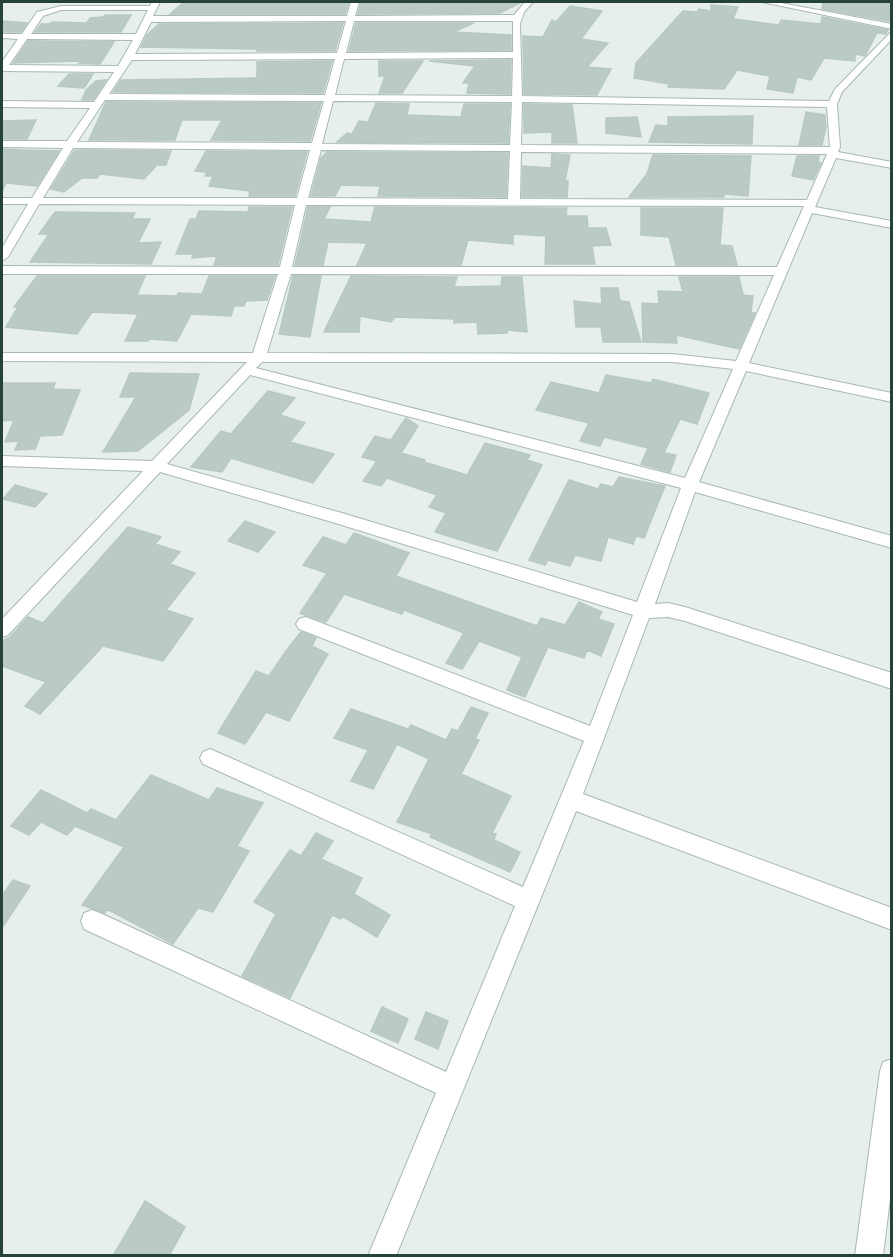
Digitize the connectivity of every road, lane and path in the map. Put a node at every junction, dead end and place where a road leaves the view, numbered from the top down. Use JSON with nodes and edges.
{"nodes":[{"id":1,"x":355,"y":2,"type":"edge"},
{"id":2,"x":529,"y":2,"type":"edge"},
{"id":3,"x":765,"y":2,"type":"edge"},
{"id":4,"x":155,"y":5,"type":"edge"},
{"id":5,"x":518,"y":18,"type":"junction"},
{"id":6,"x":146,"y":19,"type":"junction"},
{"id":7,"x":349,"y":20,"type":"junction"},
{"id":8,"x":891,"y":27,"type":"edge"},
{"id":9,"x":891,"y":33,"type":"edge"},
{"id":10,"x":2,"y":36,"type":"edge"},
{"id":11,"x":25,"y":36,"type":"junction"},
{"id":12,"x":138,"y":37,"type":"junction"},
{"id":13,"x":518,"y":54,"type":"junction"},
{"id":14,"x":342,"y":55,"type":"junction"},
{"id":15,"x":129,"y":57,"type":"junction"},
{"id":16,"x":2,"y":68,"type":"edge"},
{"id":17,"x":121,"y":69,"type":"junction"},
{"id":18,"x":330,"y":98,"type":"junction"},
{"id":19,"x":517,"y":99,"type":"junction"},
{"id":20,"x":100,"y":101,"type":"junction"},
{"id":21,"x":2,"y":104,"type":"edge"},
{"id":22,"x":832,"y":104,"type":"junction"},
{"id":23,"x":2,"y":144,"type":"edge"},
{"id":24,"x":70,"y":144,"type":"junction"},
{"id":25,"x":316,"y":147,"type":"junction"},
{"id":26,"x":516,"y":147,"type":"junction"},
{"id":27,"x":832,"y":152,"type":"junction"},
{"id":28,"x":891,"y":165,"type":"edge"},
{"id":29,"x":2,"y":201,"type":"edge"},
{"id":30,"x":35,"y":201,"type":"junction"},
{"id":31,"x":301,"y":203,"type":"junction"},
{"id":32,"x":514,"y":204,"type":"junction"},
{"id":33,"x":809,"y":206,"type":"junction"},
{"id":34,"x":891,"y":225,"type":"edge"},
{"id":35,"x":2,"y":257,"type":"edge"},
{"id":36,"x":2,"y":270,"type":"edge"},
{"id":37,"x":780,"y":271,"type":"junction"},
{"id":38,"x":285,"y":272,"type":"junction"},
{"id":39,"x":2,"y":357,"type":"edge"},
{"id":40,"x":259,"y":357,"type":"junction"},
{"id":41,"x":739,"y":365,"type":"junction"},
{"id":42,"x":247,"y":370,"type":"junction"},
{"id":43,"x":891,"y":398,"type":"edge"},
{"id":44,"x":2,"y":461,"type":"edge"},
{"id":45,"x":157,"y":466,"type":"junction"},
{"id":46,"x":690,"y":485,"type":"junction"},
{"id":47,"x":891,"y":542,"type":"edge"},
{"id":48,"x":643,"y":612,"type":"junction"},
{"id":49,"x":305,"y":624,"type":"dead end"},
{"id":50,"x":2,"y":630,"type":"edge"},
{"id":51,"x":891,"y":681,"type":"edge"},
{"id":52,"x":596,"y":737,"type":"junction"},
{"id":53,"x":210,"y":758,"type":"dead end"},
{"id":54,"x":570,"y":799,"type":"junction"},
{"id":55,"x":527,"y":900,"type":"junction"},
{"id":56,"x":891,"y":919,"type":"edge"},
{"id":57,"x":92,"y":921,"type":"dead end"},
{"id":58,"x":891,"y":1071,"type":"edge"},
{"id":59,"x":451,"y":1087,"type":"junction"},
{"id":60,"x":382,"y":1256,"type":"edge"},
{"id":61,"x":869,"y":1256,"type":"edge"}],
"edges":[{"from":1,"to":7,"type":"street"},
{"from":2,"to":5,"type":"street"},
{"from":3,"to":8,"type":"street"},
{"from":4,"to":6,"type":"street"},
{"from":4,"to":11,"type":"street"},
{"from":5,"to":7,"type":"street"},
{"from":5,"to":13,"type":"street"},
{"from":6,"to":7,"type":"street"},
{"from":6,"to":12,"type":"street"},
{"from":7,"to":14,"type":"street"},
{"from":9,"to":22,"type":"street"},
{"from":10,"to":11,"type":"street"},
{"from":11,"to":12,"type":"street"},
{"from":11,"to":16,"type":"street"},
{"from":12,"to":15,"type":"street"},
{"from":13,"to":14,"type":"street"},
{"from":13,"to":19,"type":"street"},
{"from":14,"to":15,"type":"street"},
{"from":14,"to":18,"type":"street"},
{"from":15,"to":17,"type":"street"},
{"from":16,"to":17,"type":"street"},
{"from":17,"to":20,"type":"street"},
{"from":18,"to":19,"type":"street"},
{"from":18,"to":20,"type":"street"},
{"from":18,"to":25,"type":"street"},
{"from":19,"to":22,"type":"street"},
{"from":19,"to":26,"type":"street"},
{"from":20,"to":21,"type":"street"},
{"from":20,"to":24,"type":"street"},
{"from":22,"to":27,"type":"street"},
{"from":23,"to":24,"type":"street"},
{"from":24,"to":25,"type":"street"},
{"from":24,"to":30,"type":"street"},
{"from":25,"to":26,"type":"street"},
{"from":25,"to":31,"type":"street"},
{"from":26,"to":27,"type":"street"},
{"from":26,"to":32,"type":"street"},
{"from":27,"to":28,"type":"street"},
{"from":27,"to":33,"type":"street"},
{"from":29,"to":30,"type":"street"},
{"from":30,"to":31,"type":"street"},
{"from":30,"to":35,"type":"street"},
{"from":31,"to":32,"type":"street"},
{"from":31,"to":38,"type":"street"},
{"from":32,"to":33,"type":"street"},
{"from":33,"to":34,"type":"street"},
{"from":33,"to":37,"type":"street"},
{"from":36,"to":38,"type":"street"},
{"from":37,"to":38,"type":"street"},
{"from":37,"to":41,"type":"street"},
{"from":38,"to":40,"type":"street"},
{"from":39,"to":40,"type":"street"},
{"from":40,"to":41,"type":"street"},
{"from":40,"to":42,"type":"street"},
{"from":41,"to":43,"type":"street"},
{"from":41,"to":46,"type":"street"},
{"from":42,"to":45,"type":"street"},
{"from":42,"to":46,"type":"street"},
{"from":44,"to":45,"type":"street"},
{"from":45,"to":48,"type":"street"},
{"from":45,"to":50,"type":"street"},
{"from":46,"to":47,"type":"street"},
{"from":46,"to":48,"type":"street"},
{"from":48,"to":51,"type":"street"},
{"from":48,"to":52,"type":"street"},
{"from":49,"to":52,"type":"street"},
{"from":52,"to":54,"type":"street"},
{"from":53,"to":55,"type":"street"},
{"from":54,"to":55,"type":"street"},
{"from":54,"to":56,"type":"street"},
{"from":55,"to":59,"type":"street"},
{"from":57,"to":59,"type":"street"},
{"from":58,"to":61,"type":"street"},
{"from":59,"to":60,"type":"street"}]}
